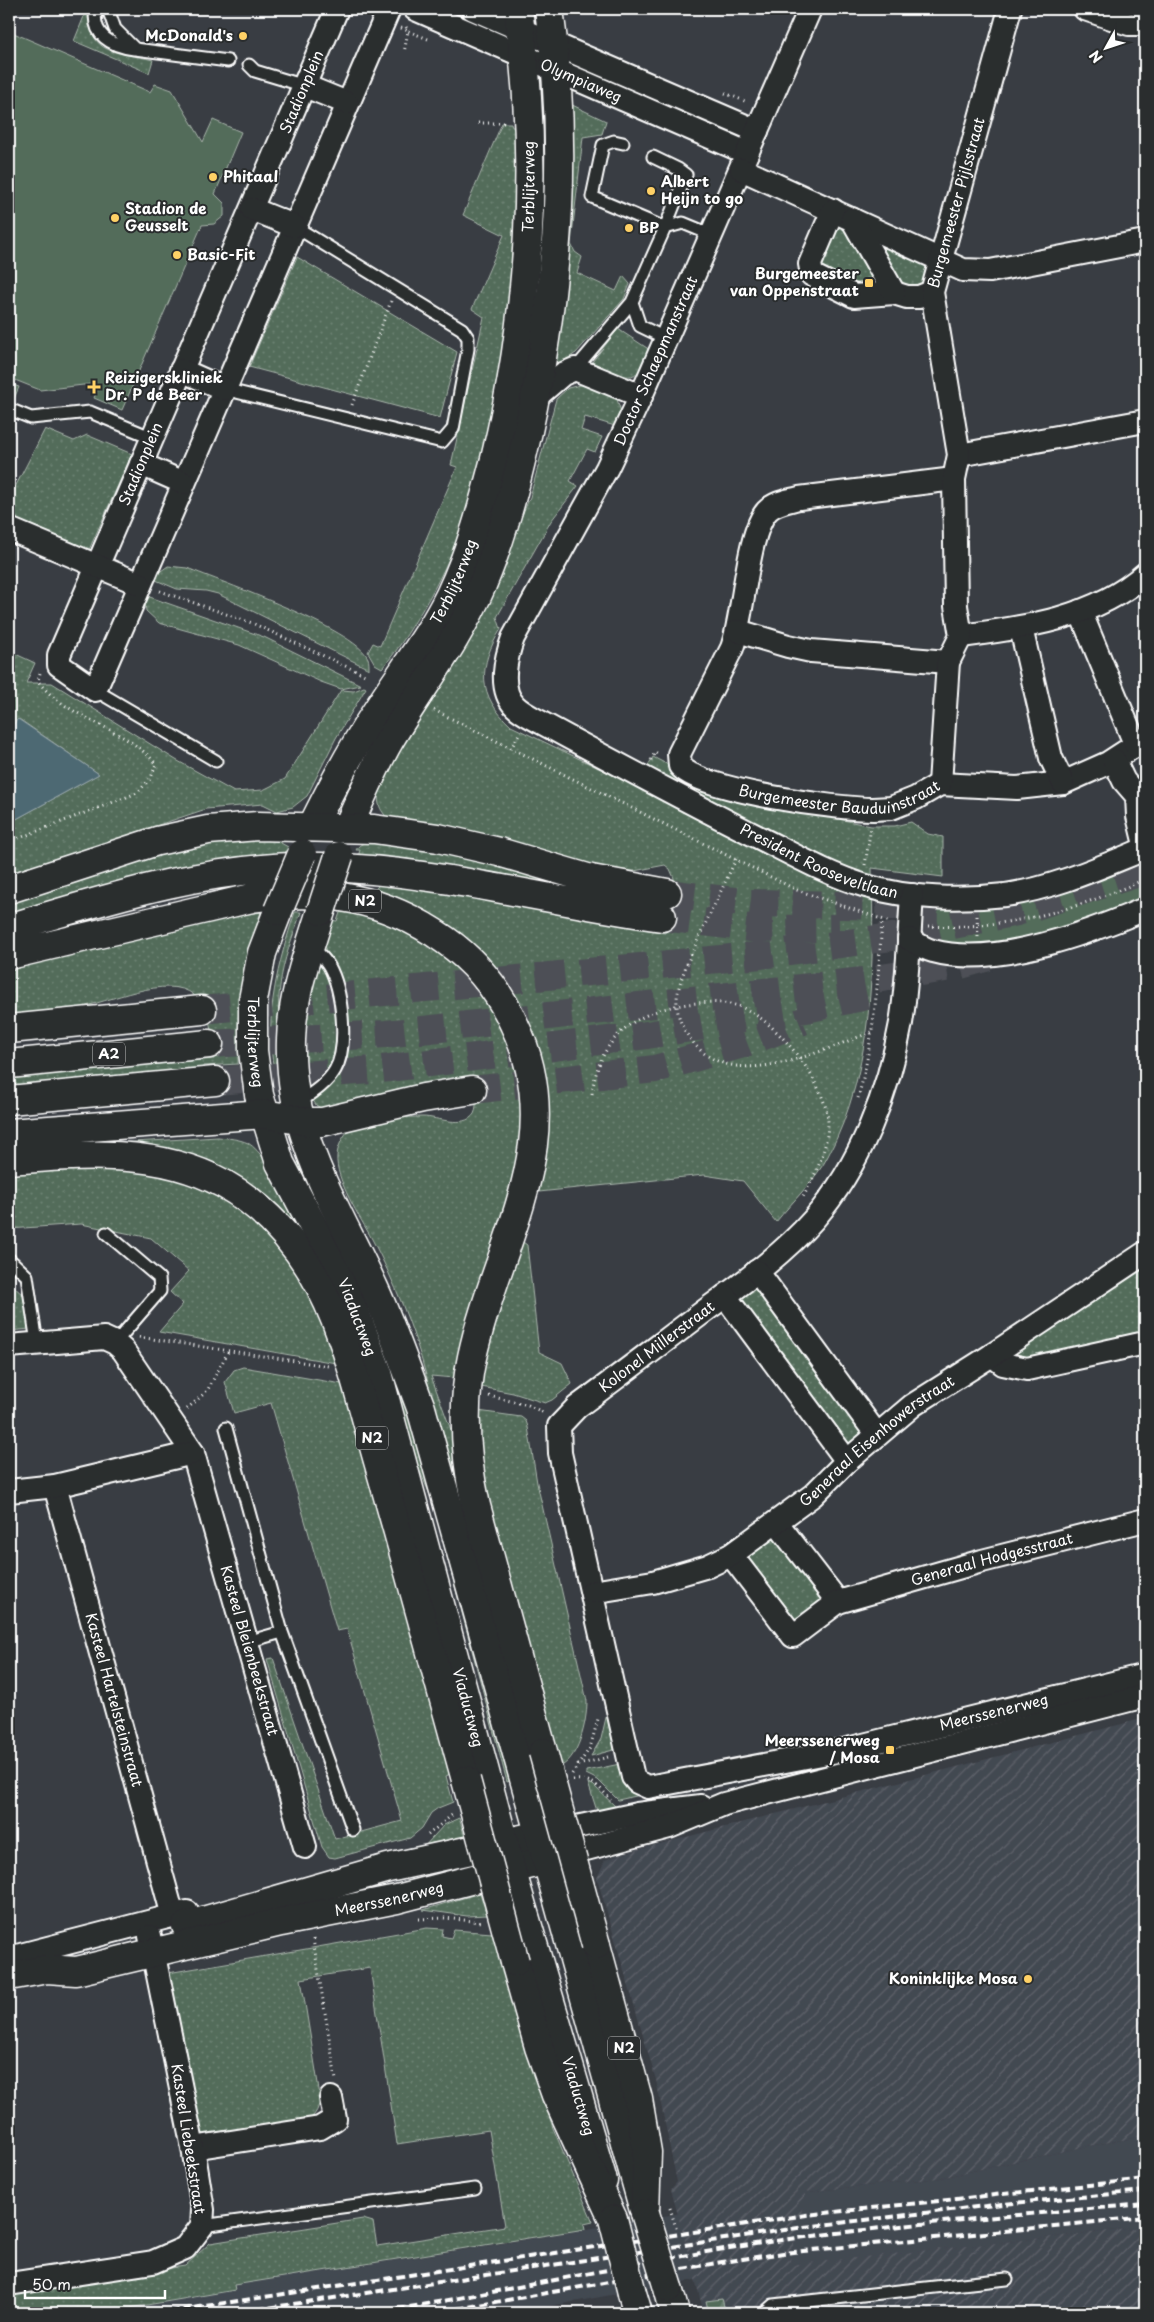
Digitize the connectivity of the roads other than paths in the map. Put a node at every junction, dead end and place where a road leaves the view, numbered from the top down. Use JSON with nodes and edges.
{"nodes":[{"id":1,"x":96,"y":9,"type":"edge"},
{"id":2,"x":108,"y":9,"type":"edge"},
{"id":3,"x":337,"y":9,"type":"edge"},
{"id":4,"x":389,"y":9,"type":"edge"},
{"id":5,"x":415,"y":9,"type":"edge"},
{"id":6,"x":473,"y":9,"type":"edge"},
{"id":7,"x":549,"y":9,"type":"edge"},
{"id":8,"x":810,"y":9,"type":"edge"},
{"id":9,"x":1010,"y":9,"type":"edge"},
{"id":10,"x":1085,"y":9,"type":"edge"},
{"id":11,"x":520,"y":19,"type":"edge"},
{"id":12,"x":1145,"y":24,"type":"edge"},
{"id":13,"x":554,"y":42,"type":"junction"},
{"id":14,"x":135,"y":49,"type":"junction"},
{"id":15,"x":524,"y":56,"type":"junction"},
{"id":16,"x":228,"y":61,"type":"dead end"},
{"id":17,"x":249,"y":65,"type":"dead end"},
{"id":18,"x":557,"y":71,"type":"junction"},
{"id":19,"x":305,"y":86,"type":"junction"},
{"id":20,"x":347,"y":103,"type":"junction"},
{"id":21,"x":757,"y":131,"type":"junction"},
{"id":22,"x":623,"y":143,"type":"dead end"},
{"id":23,"x":653,"y":157,"type":"dead end"},
{"id":24,"x":744,"y":161,"type":"junction"},
{"id":25,"x":252,"y":208,"type":"junction"},
{"id":26,"x":843,"y":215,"type":"junction"},
{"id":27,"x":294,"y":226,"type":"junction"},
{"id":28,"x":665,"y":228,"type":"junction"},
{"id":29,"x":712,"y":235,"type":"junction"},
{"id":30,"x":1145,"y":242,"type":"edge"},
{"id":31,"x":940,"y":259,"type":"junction"},
{"id":32,"x":932,"y":292,"type":"junction"},
{"id":33,"x":894,"y":293,"type":"junction"},
{"id":34,"x":632,"y":302,"type":"junction"},
{"id":35,"x":667,"y":339,"type":"junction"},
{"id":36,"x":575,"y":369,"type":"junction"},
{"id":37,"x":181,"y":370,"type":"junction"},
{"id":38,"x":224,"y":389,"type":"junction"},
{"id":39,"x":641,"y":396,"type":"junction"},
{"id":40,"x":535,"y":398,"type":"junction"},
{"id":41,"x":9,"y":409,"type":"edge"},
{"id":42,"x":1145,"y":420,"type":"edge"},
{"id":43,"x":153,"y":438,"type":"junction"},
{"id":44,"x":959,"y":455,"type":"junction"},
{"id":45,"x":141,"y":464,"type":"junction"},
{"id":46,"x":954,"y":479,"type":"junction"},
{"id":47,"x":184,"y":483,"type":"junction"},
{"id":48,"x":9,"y":529,"type":"edge"},
{"id":49,"x":98,"y":566,"type":"junction"},
{"id":50,"x":1144,"y":578,"type":"edge"},
{"id":51,"x":140,"y":584,"type":"junction"},
{"id":52,"x":1080,"y":611,"type":"junction"},
{"id":53,"x":1021,"y":628,"type":"junction"},
{"id":54,"x":738,"y":631,"type":"junction"},
{"id":55,"x":961,"y":636,"type":"junction"},
{"id":56,"x":948,"y":662,"type":"junction"},
{"id":57,"x":95,"y":690,"type":"junction"},
{"id":58,"x":516,"y":706,"type":"joint"},
{"id":59,"x":1140,"y":743,"type":"edge"},
{"id":60,"x":1114,"y":760,"type":"junction"},
{"id":61,"x":216,"y":761,"type":"dead end"},
{"id":62,"x":1063,"y":783,"type":"junction"},
{"id":63,"x":940,"y":784,"type":"junction"},
{"id":64,"x":312,"y":827,"type":"junction"},
{"id":65,"x":348,"y":827,"type":"junction"},
{"id":66,"x":1145,"y":847,"type":"edge"},
{"id":67,"x":9,"y":889,"type":"edge"},
{"id":68,"x":912,"y":895,"type":"junction"},
{"id":69,"x":1145,"y":909,"type":"edge"},
{"id":70,"x":9,"y":928,"type":"edge"},
{"id":71,"x":909,"y":939,"type":"junction"},
{"id":72,"x":311,"y":945,"type":"junction"},
{"id":73,"x":9,"y":955,"type":"edge"},
{"id":74,"x":202,"y":1010,"type":"tunnel mouth"},
{"id":75,"x":9,"y":1029,"type":"edge"},
{"id":76,"x":209,"y":1044,"type":"tunnel mouth"},
{"id":77,"x":9,"y":1064,"type":"edge"},
{"id":78,"x":215,"y":1080,"type":"tunnel mouth"},
{"id":79,"x":472,"y":1090,"type":"tunnel mouth"},
{"id":80,"x":9,"y":1100,"type":"edge"},
{"id":81,"x":298,"y":1112,"type":"junction"},
{"id":82,"x":264,"y":1114,"type":"junction"},
{"id":83,"x":9,"y":1133,"type":"edge"},
{"id":84,"x":9,"y":1160,"type":"edge"},
{"id":85,"x":106,"y":1233,"type":"dead end"},
{"id":86,"x":1145,"y":1253,"type":"edge"},
{"id":87,"x":9,"y":1259,"type":"edge"},
{"id":88,"x":757,"y":1271,"type":"junction"},
{"id":89,"x":725,"y":1296,"type":"junction"},
{"id":90,"x":37,"y":1343,"type":"junction"},
{"id":91,"x":116,"y":1343,"type":"junction"},
{"id":92,"x":1145,"y":1343,"type":"edge"},
{"id":93,"x":9,"y":1346,"type":"edge"},
{"id":94,"x":992,"y":1355,"type":"junction"},
{"id":95,"x":226,"y":1428,"type":"dead end"},
{"id":96,"x":877,"y":1435,"type":"junction"},
{"id":97,"x":193,"y":1453,"type":"junction"},
{"id":98,"x":847,"y":1461,"type":"junction"},
{"id":99,"x":56,"y":1486,"type":"junction"},
{"id":100,"x":9,"y":1491,"type":"edge"},
{"id":101,"x":1145,"y":1520,"type":"edge"},
{"id":102,"x":777,"y":1523,"type":"junction"},
{"id":103,"x":730,"y":1555,"type":"junction"},
{"id":104,"x":592,"y":1592,"type":"junction"},
{"id":105,"x":838,"y":1602,"type":"junction"},
{"id":106,"x":282,"y":1632,"type":"junction"},
{"id":107,"x":247,"y":1642,"type":"junction"},
{"id":108,"x":1145,"y":1675,"type":"edge"},
{"id":109,"x":1145,"y":1696,"type":"edge"},
{"id":110,"x":843,"y":1750,"type":"junction"},
{"id":111,"x":848,"y":1772,"type":"junction"},
{"id":112,"x":724,"y":1804,"type":"junction"},
{"id":113,"x":352,"y":1830,"type":"dead end"},
{"id":114,"x":504,"y":1842,"type":"junction"},
{"id":115,"x":544,"y":1847,"type":"junction"},
{"id":116,"x":305,"y":1848,"type":"dead end"},
{"id":117,"x":511,"y":1869,"type":"junction"},
{"id":118,"x":276,"y":1901,"type":"junction"},
{"id":119,"x":173,"y":1916,"type":"junction"},
{"id":120,"x":152,"y":1944,"type":"junction"},
{"id":121,"x":9,"y":1958,"type":"edge"},
{"id":122,"x":9,"y":1976,"type":"edge"},
{"id":123,"x":331,"y":2098,"type":"road end"},
{"id":124,"x":193,"y":2148,"type":"junction"},
{"id":125,"x":475,"y":2189,"type":"dead end"},
{"id":126,"x":645,"y":2213,"type":"junction"},
{"id":127,"x":613,"y":2219,"type":"junction"},
{"id":128,"x":202,"y":2226,"type":"junction"},
{"id":129,"x":1007,"y":2279,"type":"dead end"},
{"id":130,"x":9,"y":2284,"type":"edge"},
{"id":131,"x":671,"y":2301,"type":"edge"},
{"id":132,"x":635,"y":2303,"type":"edge"},
{"id":133,"x":764,"y":2313,"type":"edge"}],
"edges":[{"from":1,"to":14,"type":"lane"},
{"from":2,"to":14,"type":"lane"},
{"from":3,"to":19,"type":"street","name":"Stadionplein"},
{"from":4,"to":20,"type":"street"},
{"from":5,"to":15,"type":"street","name":"Olympiaweg"},
{"from":6,"to":11,"type":"street","name":"Olympiaweg"},
{"from":7,"to":13,"type":"main road","name":"Terblijterweg"},
{"from":8,"to":21,"type":"street","name":"Doctor Schaepmanstraat"},
{"from":9,"to":31,"type":"street","name":"Burgemeester Pijlsstraat"},
{"from":10,"to":12,"type":"street"},
{"from":11,"to":13,"type":"street","name":"Olympiaweg"},
{"from":11,"to":15,"type":"main road","name":"Terblijterweg"},
{"from":13,"to":18,"type":"main road","name":"Terblijterweg"},
{"from":13,"to":21,"type":"street","name":"Olympiaweg"},
{"from":14,"to":16,"type":"lane"},
{"from":15,"to":18,"type":"street","name":"Olympiaweg"},
{"from":15,"to":64,"type":"main road","name":"Terblijterweg"},
{"from":17,"to":19,"type":"lane"},
{"from":18,"to":24,"type":"street","name":"Olympiaweg"},
{"from":18,"to":40,"type":"main road","name":"Terblijterweg"},
{"from":19,"to":20,"type":"street"},
{"from":19,"to":25,"type":"street","name":"Stadionplein"},
{"from":20,"to":27,"type":"street"},
{"from":21,"to":24,"type":"street","name":"Doctor Schaepmanstraat"},
{"from":22,"to":28,"type":"lane"},
{"from":23,"to":28,"type":"lane"},
{"from":24,"to":26,"type":"street"},
{"from":24,"to":29,"type":"street","name":"Doctor Schaepmanstraat"},
{"from":25,"to":27,"type":"street"},
{"from":25,"to":37,"type":"street","name":"Stadionplein"},
{"from":26,"to":31,"type":"street"},
{"from":26,"to":33,"type":"street"},
{"from":26,"to":33,"type":"street"},
{"from":27,"to":38,"type":"street"},
{"from":27,"to":38,"type":"lane"},
{"from":28,"to":29,"type":"lane"},
{"from":28,"to":34,"type":"lane"},
{"from":29,"to":35,"type":"street","name":"Doctor Schaepmanstraat"},
{"from":30,"to":31,"type":"street"},
{"from":31,"to":32,"type":"street","name":"Burgemeester Pijlsstraat"},
{"from":32,"to":33,"type":"street"},
{"from":32,"to":44,"type":"street","name":"Burgemeester Pijlsstraat"},
{"from":34,"to":35,"type":"lane"},
{"from":34,"to":36,"type":"lane"},
{"from":35,"to":39,"type":"street","name":"Doctor Schaepmanstraat"},
{"from":36,"to":39,"type":"street"},
{"from":36,"to":40,"type":"street"},
{"from":37,"to":38,"type":"street"},
{"from":37,"to":43,"type":"street","name":"Stadionplein"},
{"from":38,"to":47,"type":"street"},
{"from":39,"to":58,"type":"street","name":"Doctor Schaepmanstraat"},
{"from":40,"to":65,"type":"main road","name":"Terblijterweg"},
{"from":41,"to":43,"type":"lane"},
{"from":42,"to":44,"type":"street"},
{"from":43,"to":45,"type":"street","name":"Stadionplein"},
{"from":44,"to":46,"type":"street","name":"Burgemeester Pijlsstraat"},
{"from":45,"to":47,"type":"street"},
{"from":45,"to":49,"type":"street","name":"Stadionplein"},
{"from":46,"to":54,"type":"street"},
{"from":46,"to":55,"type":"street","name":"Burgemeester Pijlsstraat"},
{"from":47,"to":51,"type":"street"},
{"from":48,"to":49,"type":"street"},
{"from":49,"to":51,"type":"street"},
{"from":49,"to":57,"type":"street","name":"Stadionplein"},
{"from":50,"to":52,"type":"street"},
{"from":51,"to":57,"type":"street"},
{"from":52,"to":53,"type":"street"},
{"from":52,"to":59,"type":"street"},
{"from":53,"to":55,"type":"street"},
{"from":53,"to":62,"type":"street"},
{"from":54,"to":56,"type":"street"},
{"from":54,"to":63,"type":"street","name":"Burgemeester Bauduinstraat"},
{"from":55,"to":56,"type":"street"},
{"from":56,"to":63,"type":"street"},
{"from":57,"to":61,"type":"lane"},
{"from":58,"to":68,"type":"street","name":"President Rooseveltlaan"},
{"from":59,"to":60,"type":"street","name":"Burgemeester Bauduinstraat"},
{"from":60,"to":62,"type":"street","name":"Burgemeester Bauduinstraat"},
{"from":60,"to":66,"type":"street"},
{"from":62,"to":63,"type":"street","name":"Burgemeester Bauduinstraat"},
{"from":64,"to":65,"type":"main road"},
{"from":64,"to":67,"type":"main road"},
{"from":64,"to":82,"type":"main road","name":"Terblijterweg","bridge":true},
{"from":65,"to":70,"type":"main road","number":"N2"},
{"from":65,"to":72,"type":"main road","name":"Terblijterweg","bridge":true},
{"from":66,"to":68,"type":"street","name":"President Rooseveltlaan"},
{"from":68,"to":71,"type":"street","name":"Kolonel Millerstraat"},
{"from":69,"to":71,"type":"street"},
{"from":71,"to":88,"type":"street","name":"Kolonel Millerstraat"},
{"from":72,"to":81,"type":"main road","name":"Terblijterweg"},
{"from":72,"to":81,"type":"lane"},
{"from":73,"to":126,"type":"main road","number":"N2","bridge":true},
{"from":74,"to":75,"type":"main road","number":"A2"},
{"from":76,"to":77,"type":"main road","number":"A2"},
{"from":78,"to":80,"type":"main road"},
{"from":79,"to":81,"type":"main road"},
{"from":81,"to":82,"type":"main road"},
{"from":81,"to":115,"type":"main road","name":"Viaductweg"},
{"from":82,"to":83,"type":"main road"},
{"from":82,"to":114,"type":"main road","name":"Viaductweg"},
{"from":84,"to":127,"type":"main road","number":"N2","bridge":true},
{"from":85,"to":91,"type":"lane"},
{"from":86,"to":94,"type":"street","name":"Generaal Eisenhowerstraat"},
{"from":87,"to":90,"type":"lane"},
{"from":88,"to":89,"type":"street","name":"Kolonel Millerstraat"},
{"from":88,"to":96,"type":"street"},
{"from":89,"to":98,"type":"street"},
{"from":89,"to":104,"type":"street","name":"Kolonel Millerstraat"},
{"from":90,"to":91,"type":"street"},
{"from":90,"to":93,"type":"street"},
{"from":91,"to":97,"type":"street","name":"Kasteel Bleienbeekstraat"},
{"from":92,"to":94,"type":"street"},
{"from":94,"to":96,"type":"street","name":"Generaal Eisenhowerstraat"},
{"from":95,"to":106,"type":"lane"},
{"from":96,"to":98,"type":"street","name":"Generaal Eisenhowerstraat"},
{"from":97,"to":99,"type":"street"},
{"from":97,"to":107,"type":"street","name":"Kasteel Bleienbeekstraat"},
{"from":98,"to":102,"type":"street","name":"Generaal Eisenhowerstraat"},
{"from":99,"to":100,"type":"street"},
{"from":99,"to":119,"type":"street","name":"Kasteel Hartelsteinstraat"},
{"from":101,"to":105,"type":"street","name":"Generaal Hodgesstraat"},
{"from":102,"to":103,"type":"street","name":"Generaal Eisenhowerstraat"},
{"from":102,"to":105,"type":"street"},
{"from":103,"to":104,"type":"street","name":"Generaal Eisenhowerstraat"},
{"from":103,"to":105,"type":"street"},
{"from":104,"to":110,"type":"street","name":"Meerssenerweg"},
{"from":106,"to":107,"type":"lane"},
{"from":106,"to":113,"type":"lane"},
{"from":107,"to":116,"type":"street","name":"Kasteel Bleienbeekstraat"},
{"from":108,"to":110,"type":"street","name":"Meerssenerweg"},
{"from":109,"to":111,"type":"street","name":"Meerssenerweg"},
{"from":110,"to":111,"type":"street"},
{"from":111,"to":112,"type":"street","name":"Meerssenerweg"},
{"from":112,"to":115,"type":"street","name":"Meerssenerweg"},
{"from":112,"to":115,"type":"street","name":"Meerssenerweg"},
{"from":114,"to":115,"type":"main road","name":"Meerssenerweg"},
{"from":114,"to":117,"type":"main road","name":"Viaductweg"},
{"from":114,"to":118,"type":"main road","name":"Meerssenerweg"},
{"from":115,"to":117,"type":"main road","name":"Meerssenerweg"},
{"from":115,"to":126,"type":"main road","name":"Viaductweg"},
{"from":117,"to":120,"type":"main road","name":"Meerssenerweg"},
{"from":117,"to":127,"type":"main road","name":"Viaductweg"},
{"from":118,"to":119,"type":"street"},
{"from":118,"to":120,"type":"main road","name":"Meerssenerweg"},
{"from":119,"to":121,"type":"street"},
{"from":120,"to":122,"type":"main road","name":"Meerssenerweg"},
{"from":120,"to":124,"type":"street","name":"Kasteel Liebeekstraat"},
{"from":123,"to":124,"type":"street"},
{"from":124,"to":128,"type":"street","name":"Kasteel Liebeekstraat"},
{"from":125,"to":128,"type":"lane"},
{"from":126,"to":131,"type":"main road","name":"Viaductweg","bridge":true},
{"from":127,"to":132,"type":"main road","name":"Viaductweg","bridge":true},
{"from":128,"to":130,"type":"street","name":"Kasteel Liebeekstraat"},
{"from":129,"to":133,"type":"lane"}]}
